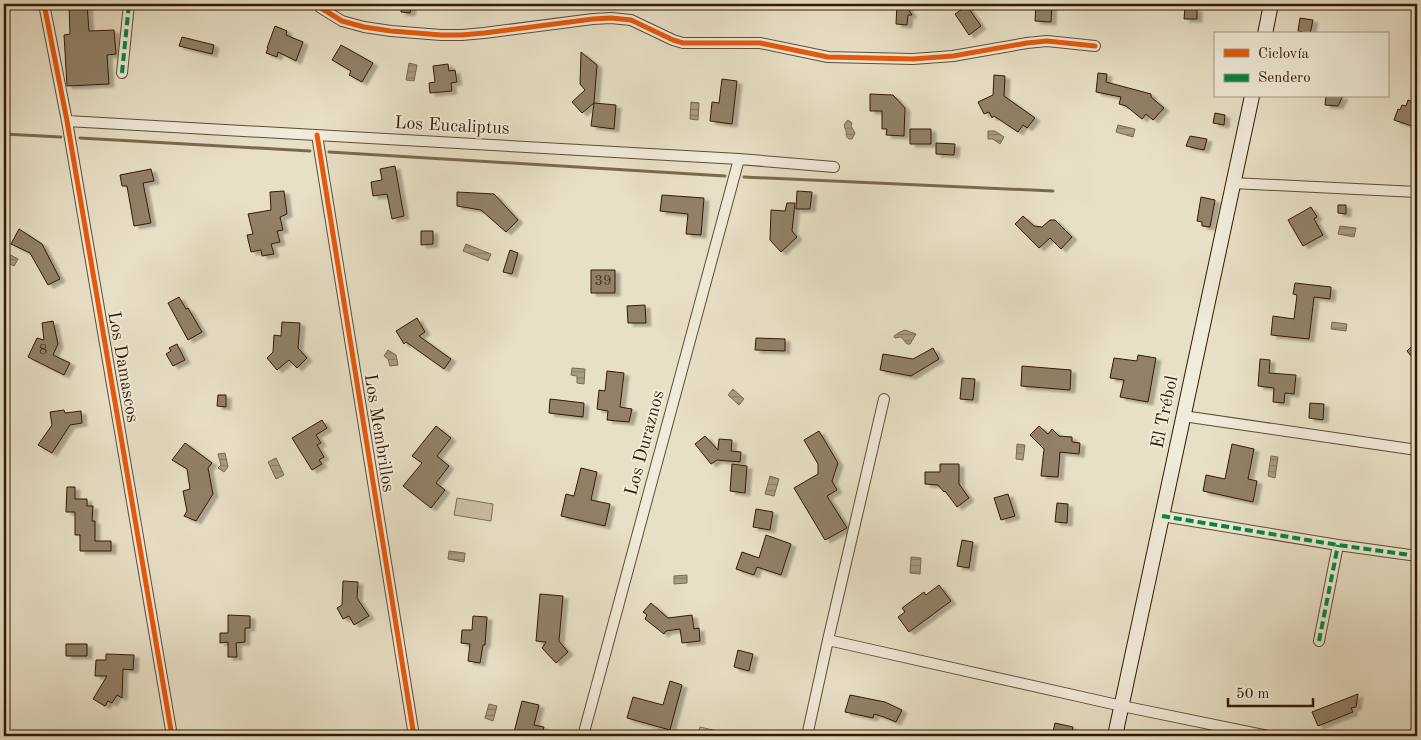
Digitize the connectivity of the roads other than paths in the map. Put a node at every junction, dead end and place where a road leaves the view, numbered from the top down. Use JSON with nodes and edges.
{"nodes":[{"id":1,"x":44,"y":4,"type":"edge"},
{"id":2,"x":129,"y":4,"type":"edge"},
{"id":3,"x":317,"y":4,"type":"edge"},
{"id":4,"x":1271,"y":4,"type":"edge"},
{"id":5,"x":1265,"y":32,"type":"edge"},
{"id":6,"x":1095,"y":46,"type":"dead end"},
{"id":7,"x":122,"y":73,"type":"dead end"},
{"id":8,"x":1252,"y":98,"type":"edge"},
{"id":9,"x":67,"y":121,"type":"junction"},
{"id":10,"x":317,"y":135,"type":"junction"},
{"id":11,"x":739,"y":159,"type":"junction"},
{"id":12,"x":834,"y":167,"type":"dead end"},
{"id":13,"x":1233,"y":183,"type":"junction"},
{"id":14,"x":1417,"y":192,"type":"edge"},
{"id":15,"x":884,"y":399,"type":"dead end"},
{"id":16,"x":1183,"y":416,"type":"junction"},
{"id":17,"x":1417,"y":450,"type":"edge"},
{"id":18,"x":1162,"y":516,"type":"junction"},
{"id":19,"x":1338,"y":545,"type":"junction"},
{"id":20,"x":1417,"y":556,"type":"edge"},
{"id":21,"x":828,"y":640,"type":"junction"},
{"id":22,"x":1319,"y":641,"type":"dead end"},
{"id":23,"x":1122,"y":706,"type":"junction"},
{"id":24,"x":172,"y":736,"type":"edge"},
{"id":25,"x":414,"y":736,"type":"edge"},
{"id":26,"x":583,"y":736,"type":"edge"},
{"id":27,"x":807,"y":736,"type":"edge"},
{"id":28,"x":1115,"y":736,"type":"edge"},
{"id":29,"x":1267,"y":736,"type":"edge"}],
"edges":[{"from":1,"to":9,"type":"street","name":"Los Damascos"},
{"from":2,"to":7,"type":"street"},
{"from":3,"to":6,"type":"street"},
{"from":4,"to":5,"type":"main road"},
{"from":8,"to":13,"type":"main road","name":"El Trébol"},
{"from":9,"to":10,"type":"street","name":"Los Eucaliptus"},
{"from":9,"to":24,"type":"street","name":"Los Damascos"},
{"from":10,"to":11,"type":"street","name":"Los Eucaliptus"},
{"from":10,"to":25,"type":"street","name":"Los Membrillos"},
{"from":11,"to":12,"type":"street","name":"Los Eucaliptus"},
{"from":11,"to":26,"type":"street","name":"Los Duraznos"},
{"from":13,"to":14,"type":"street"},
{"from":13,"to":16,"type":"main road","name":"El Trébol"},
{"from":15,"to":21,"type":"street"},
{"from":16,"to":17,"type":"street"},
{"from":16,"to":18,"type":"main road","name":"El Trébol"},
{"from":18,"to":19,"type":"street"},
{"from":18,"to":23,"type":"main road","name":"El Trébol"},
{"from":19,"to":20,"type":"street"},
{"from":19,"to":22,"type":"street"},
{"from":21,"to":23,"type":"street"},
{"from":21,"to":27,"type":"street"},
{"from":23,"to":28,"type":"main road","name":"El Trébol"},
{"from":23,"to":29,"type":"street"}]}
